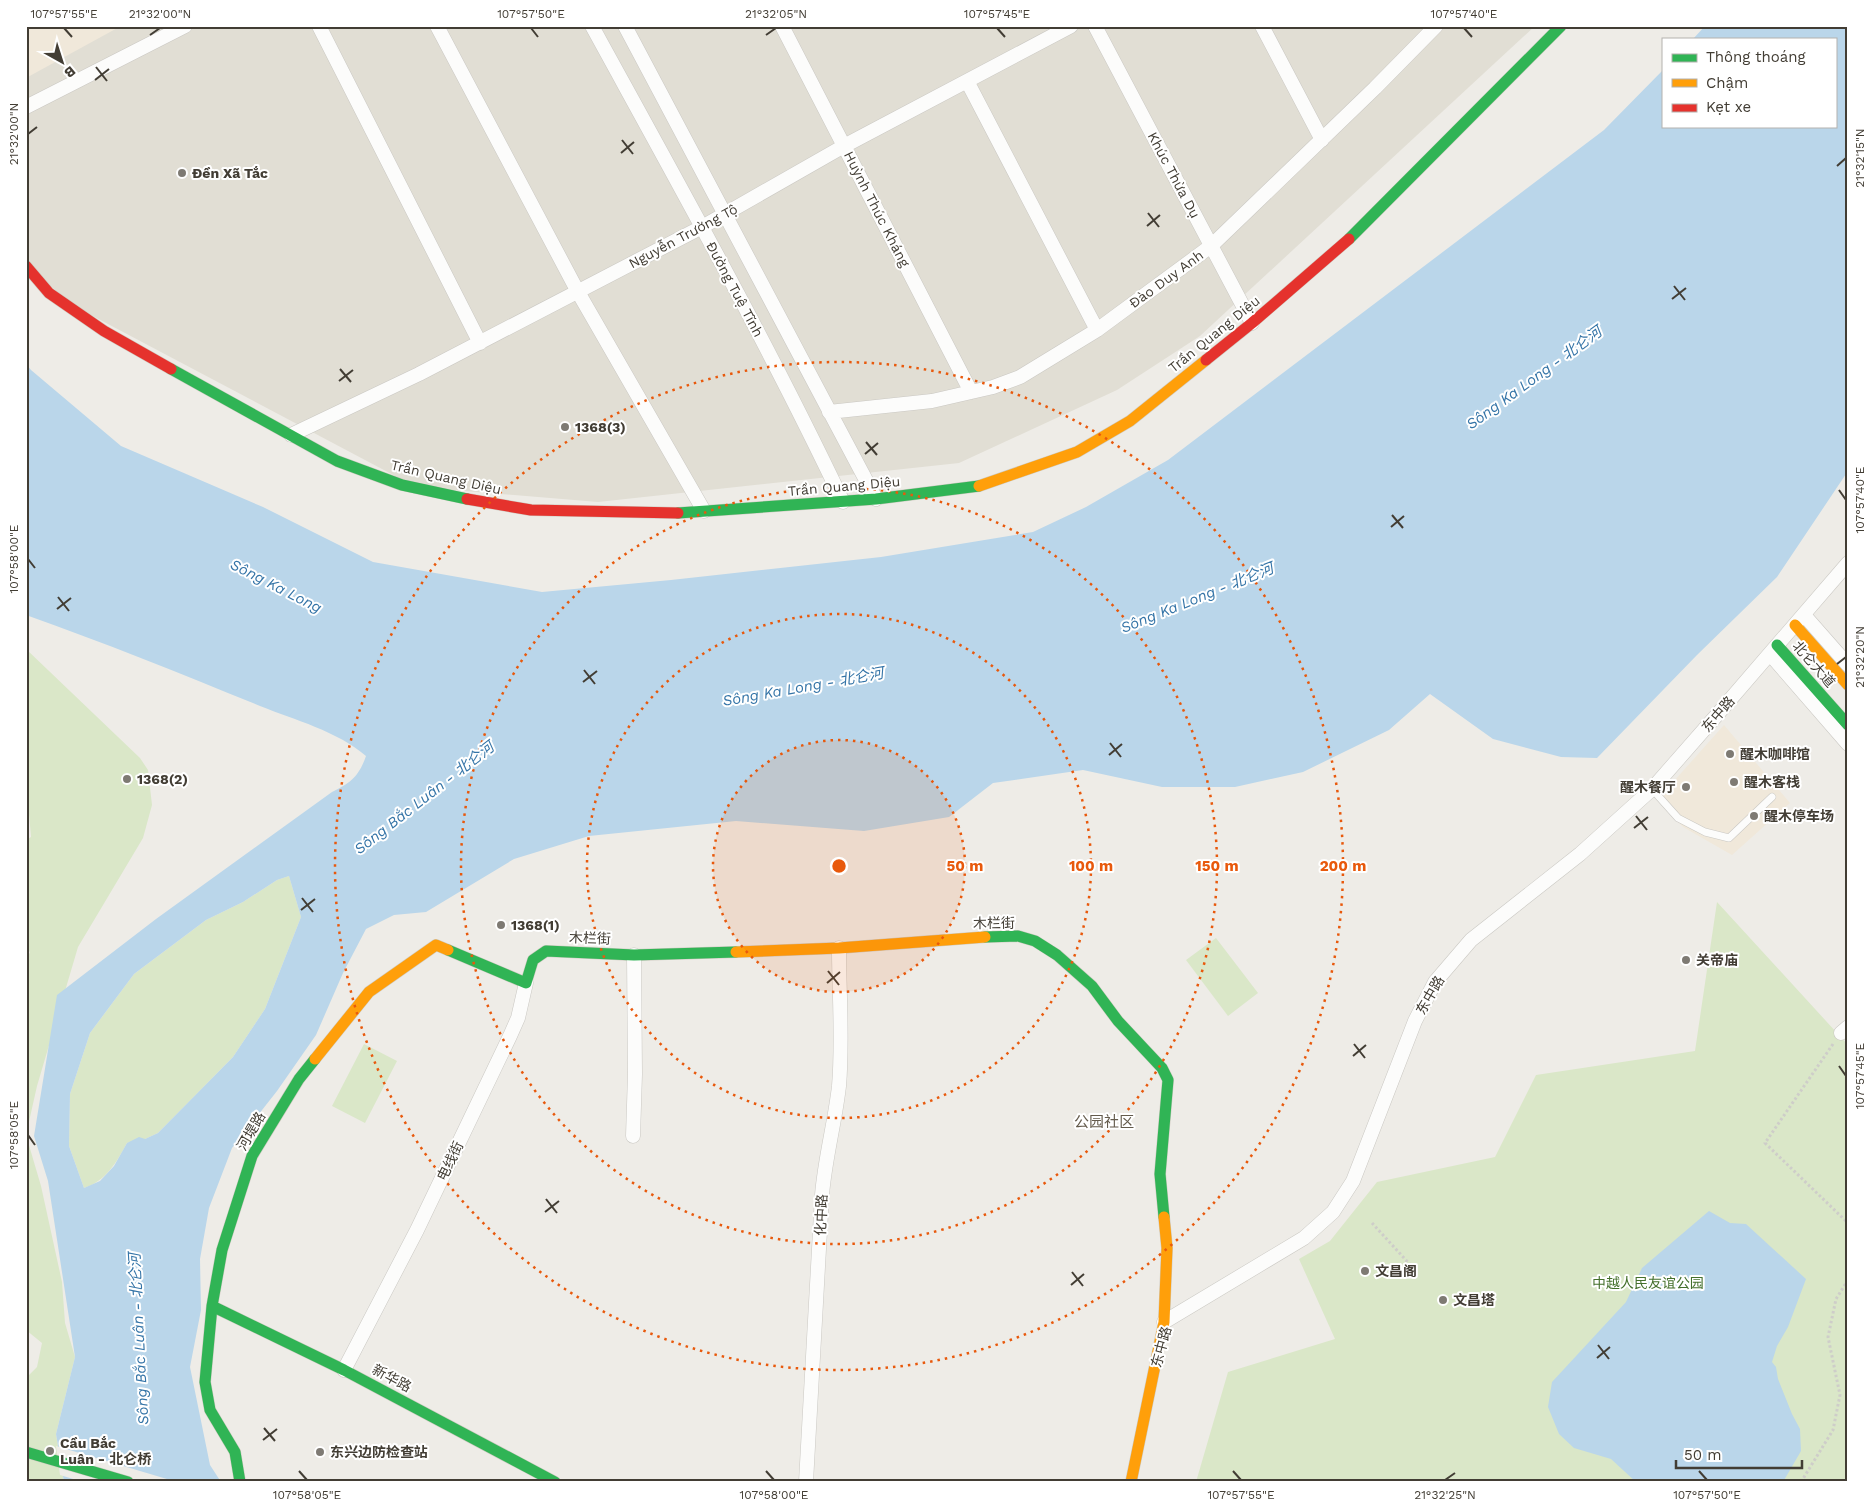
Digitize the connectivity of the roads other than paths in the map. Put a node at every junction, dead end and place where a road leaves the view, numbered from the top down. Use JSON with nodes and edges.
{"nodes":[{"id":1,"x":185,"y":26,"type":"edge"},
{"id":2,"x":319,"y":26,"type":"edge"},
{"id":3,"x":437,"y":26,"type":"edge"},
{"id":4,"x":592,"y":26,"type":"edge"},
{"id":5,"x":625,"y":26,"type":"edge"},
{"id":6,"x":782,"y":26,"type":"edge"},
{"id":7,"x":1071,"y":26,"type":"edge"},
{"id":8,"x":1095,"y":26,"type":"edge"},
{"id":9,"x":1262,"y":26,"type":"edge"},
{"id":10,"x":1436,"y":26,"type":"edge"},
{"id":11,"x":1561,"y":26,"type":"edge"},
{"id":12,"x":1422,"y":32,"type":"edge"},
{"id":13,"x":967,"y":81,"type":"junction"},
{"id":14,"x":26,"y":107,"type":"edge"},
{"id":15,"x":1322,"y":140,"type":"junction"},
{"id":16,"x":844,"y":146,"type":"junction"},
{"id":17,"x":724,"y":214,"type":"junction"},
{"id":18,"x":702,"y":227,"type":"junction"},
{"id":19,"x":1211,"y":246,"type":"junction"},
{"id":20,"x":26,"y":266,"type":"edge"},
{"id":21,"x":578,"y":292,"type":"junction"},
{"id":22,"x":1252,"y":323,"type":"junction"},
{"id":23,"x":1097,"y":330,"type":"junction"},
{"id":24,"x":480,"y":342,"type":"junction"},
{"id":25,"x":971,"y":392,"type":"junction"},
{"id":26,"x":829,"y":412,"type":"junction"},
{"id":27,"x":291,"y":435,"type":"junction"},
{"id":28,"x":876,"y":499,"type":"junction"},
{"id":29,"x":843,"y":502,"type":"junction"},
{"id":30,"x":704,"y":512,"type":"junction"},
{"id":31,"x":1848,"y":563,"type":"edge"},
{"id":32,"x":1799,"y":620,"type":"junction"},
{"id":33,"x":1774,"y":650,"type":"junction"},
{"id":34,"x":1848,"y":665,"type":"edge"},
{"id":35,"x":1848,"y":685,"type":"edge"},
{"id":36,"x":1848,"y":725,"type":"edge"},
{"id":37,"x":1848,"y":744,"type":"edge"},
{"id":38,"x":1652,"y":789,"type":"junction"},
{"id":39,"x":1772,"y":797,"type":"dead end"},
{"id":40,"x":839,"y":948,"type":"junction"},
{"id":41,"x":546,"y":951,"type":"joint"},
{"id":42,"x":634,"y":955,"type":"junction"},
{"id":43,"x":526,"y":983,"type":"junction"},
{"id":44,"x":633,"y":1136,"type":"dead end"},
{"id":45,"x":212,"y":1306,"type":"junction"},
{"id":46,"x":1164,"y":1322,"type":"junction"},
{"id":47,"x":344,"y":1370,"type":"junction"},
{"id":48,"x":28,"y":1453,"type":"edge"},
{"id":49,"x":128,"y":1482,"type":"edge"},
{"id":50,"x":240,"y":1482,"type":"edge"},
{"id":51,"x":555,"y":1482,"type":"edge"},
{"id":52,"x":806,"y":1482,"type":"edge"},
{"id":53,"x":1131,"y":1482,"type":"edge"}],
"edges":[{"from":1,"to":14,"type":"street"},
{"from":2,"to":24,"type":"street"},
{"from":3,"to":21,"type":"street"},
{"from":4,"to":18,"type":"street","name":"Đường Tuệ Tĩnh"},
{"from":5,"to":17,"type":"street","name":"Đường Tuệ Tĩnh"},
{"from":6,"to":16,"type":"street","name":"Huỳnh Thúc Kháng"},
{"from":7,"to":13,"type":"street","name":"Nguyễn Trường Tộ"},
{"from":8,"to":19,"type":"street","name":"Khúc Thừa Dụ"},
{"from":9,"to":15,"type":"street"},
{"from":10,"to":12,"type":"street","name":"Đào Duy Anh"},
{"from":11,"to":22,"type":"street","name":"Trần Quang Diệu"},
{"from":12,"to":15,"type":"street","name":"Đào Duy Anh"},
{"from":13,"to":16,"type":"street","name":"Nguyễn Trường Tộ"},
{"from":13,"to":23,"type":"street"},
{"from":15,"to":19,"type":"street","name":"Đào Duy Anh"},
{"from":16,"to":17,"type":"street","name":"Nguyễn Trường Tộ"},
{"from":16,"to":25,"type":"street","name":"Huỳnh Thúc Kháng"},
{"from":17,"to":18,"type":"street","name":"Nguyễn Trường Tộ"},
{"from":17,"to":26,"type":"street","name":"Đường Tuệ Tĩnh"},
{"from":18,"to":21,"type":"street","name":"Nguyễn Trường Tộ"},
{"from":18,"to":29,"type":"street","name":"Đường Tuệ Tĩnh"},
{"from":19,"to":22,"type":"street","name":"Khúc Thừa Dụ"},
{"from":19,"to":23,"type":"street","name":"Đào Duy Anh"},
{"from":20,"to":27,"type":"street","name":"Trần Quang Diệu"},
{"from":21,"to":24,"type":"street","name":"Nguyễn Trường Tộ"},
{"from":21,"to":30,"type":"street"},
{"from":22,"to":28,"type":"street","name":"Trần Quang Diệu"},
{"from":23,"to":25,"type":"street","name":"Đào Duy Anh"},
{"from":24,"to":27,"type":"street","name":"Nguyễn Trường Tộ"},
{"from":25,"to":26,"type":"street","name":"Đào Duy Anh"},
{"from":26,"to":28,"type":"street","name":"Đường Tuệ Tĩnh"},
{"from":27,"to":30,"type":"street","name":"Trần Quang Diệu"},
{"from":28,"to":29,"type":"street","name":"Trần Quang Diệu"},
{"from":29,"to":30,"type":"street","name":"Trần Quang Diệu"},
{"from":31,"to":32,"type":"street","name":"东中路"},
{"from":32,"to":33,"type":"street","name":"东中路"},
{"from":32,"to":34,"type":"street"},
{"from":32,"to":35,"type":"street","name":"北仑大道"},
{"from":33,"to":36,"type":"street","name":"北仑大道"},
{"from":33,"to":37,"type":"street"},
{"from":33,"to":38,"type":"street","name":"东中路"},
{"from":38,"to":39,"type":"lane"},
{"from":38,"to":46,"type":"street","name":"东中路"},
{"from":40,"to":42,"type":"street","name":"木栏街"},
{"from":40,"to":46,"type":"street","name":"木栏街"},
{"from":40,"to":52,"type":"street","name":"化中路"},
{"from":41,"to":42,"type":"street","name":"木栏街"},
{"from":41,"to":43,"type":"street","name":"电线街"},
{"from":42,"to":44,"type":"street"},
{"from":43,"to":45,"type":"street","name":"河堤路"},
{"from":43,"to":47,"type":"street","name":"电线街"},
{"from":45,"to":47,"type":"street","name":"新华路"},
{"from":45,"to":50,"type":"street","name":"河堤路"},
{"from":46,"to":53,"type":"street","name":"东中路"},
{"from":47,"to":51,"type":"street","name":"新华路"},
{"from":48,"to":49,"type":"street"}]}
